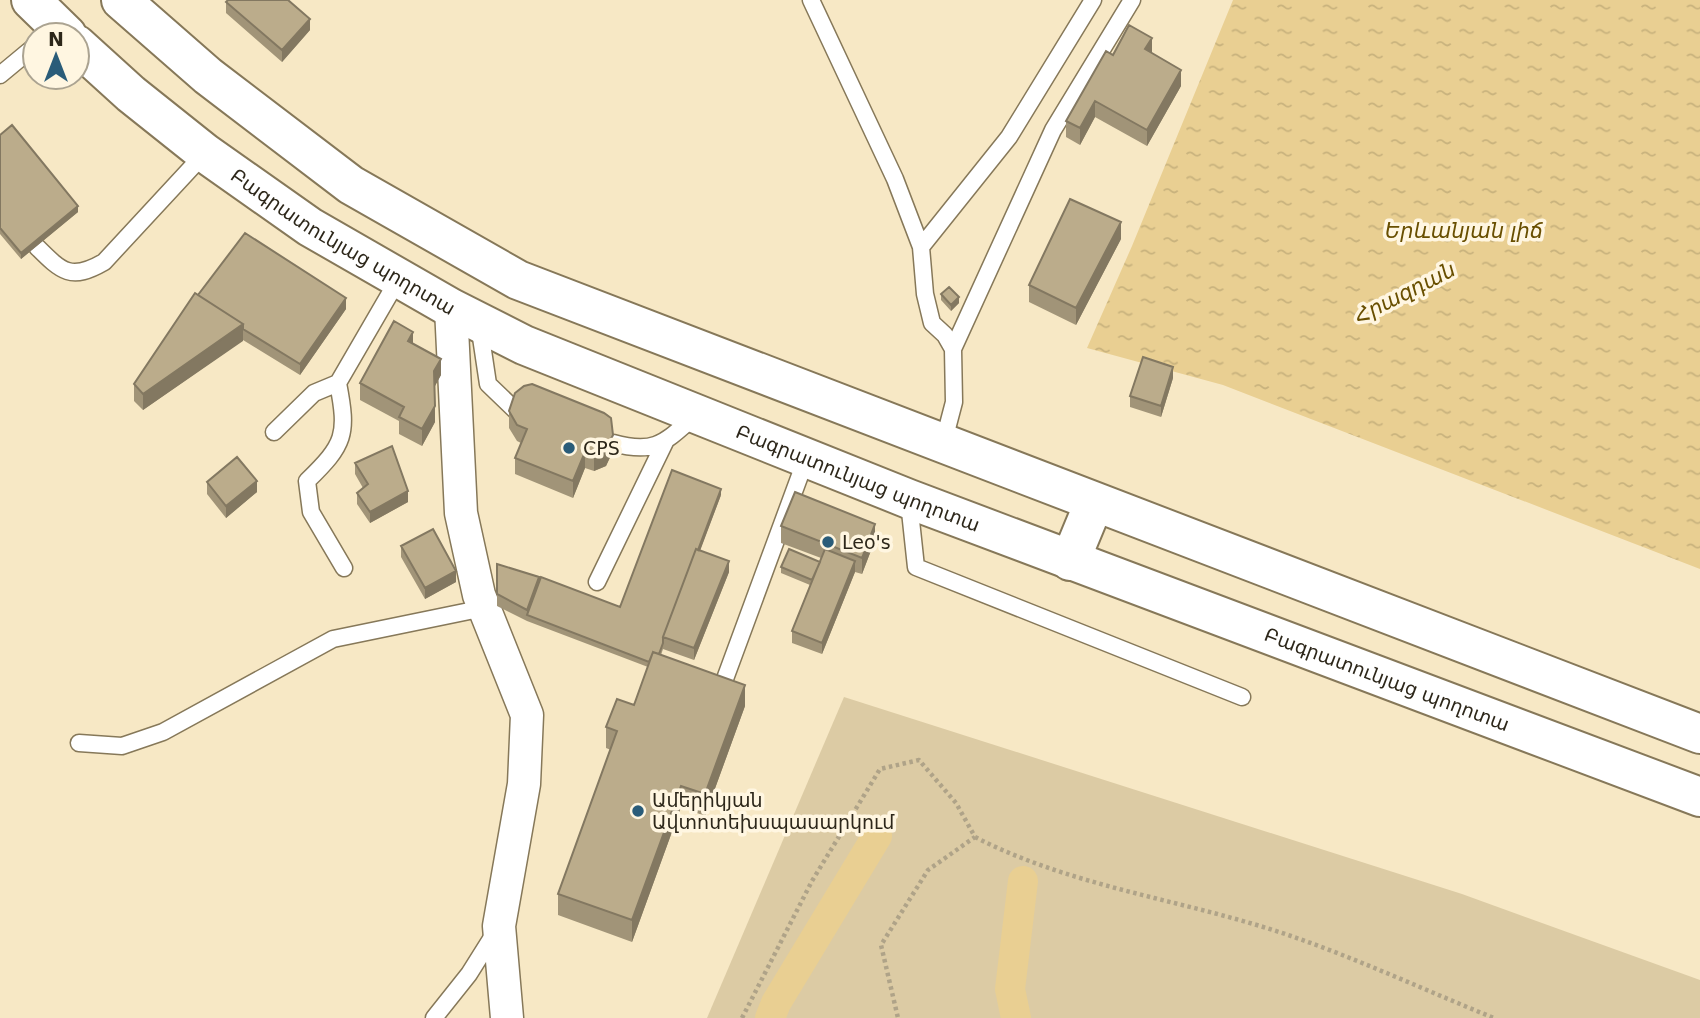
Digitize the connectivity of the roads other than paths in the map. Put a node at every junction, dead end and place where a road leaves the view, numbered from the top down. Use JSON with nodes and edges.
{"nodes":[{"id":1,"x":31,"y":0,"type":"edge"},
{"id":2,"x":121,"y":0,"type":"edge"},
{"id":3,"x":811,"y":0,"type":"edge"},
{"id":4,"x":1093,"y":0,"type":"edge"},
{"id":5,"x":1132,"y":0,"type":"edge"},
{"id":6,"x":45,"y":21,"type":"edge"},
{"id":7,"x":21,"y":61,"type":"edge"},
{"id":8,"x":91,"y":64,"type":"edge"},
{"id":9,"x":0,"y":75,"type":"edge"},
{"id":10,"x":205,"y":153,"type":"junction"},
{"id":11,"x":37,"y":247,"type":"edge"},
{"id":12,"x":921,"y":247,"type":"junction"},
{"id":13,"x":399,"y":278,"type":"junction"},
{"id":14,"x":465,"y":315,"type":"junction"},
{"id":15,"x":953,"y":349,"type":"junction"},
{"id":16,"x":338,"y":383,"type":"junction"},
{"id":17,"x":515,"y":410,"type":"edge"},
{"id":18,"x":696,"y":415,"type":"junction"},
{"id":19,"x":274,"y":432,"type":"dead end"},
{"id":20,"x":665,"y":442,"type":"junction"},
{"id":21,"x":613,"y":443,"type":"edge"},
{"id":22,"x":943,"y":444,"type":"junction"},
{"id":23,"x":806,"y":459,"type":"junction"},
{"id":24,"x":909,"y":499,"type":"junction"},
{"id":25,"x":1094,"y":503,"type":"junction"},
{"id":26,"x":1070,"y":561,"type":"junction"},
{"id":27,"x":344,"y":568,"type":"dead end"},
{"id":28,"x":597,"y":582,"type":"dead end"},
{"id":29,"x":484,"y":608,"type":"junction"},
{"id":30,"x":722,"y":687,"type":"edge"},
{"id":31,"x":1242,"y":697,"type":"dead end"},
{"id":32,"x":1700,"y":734,"type":"edge"},
{"id":33,"x":79,"y":743,"type":"dead end"},
{"id":34,"x":1700,"y":797,"type":"edge"},
{"id":35,"x":499,"y":926,"type":"junction"},
{"id":36,"x":434,"y":1018,"type":"edge"},
{"id":37,"x":507,"y":1018,"type":"edge"}],
"edges":[{"from":1,"to":6,"type":"main road","name":"Բագրատունյաց պողոտա"},
{"from":2,"to":22,"type":"main road"},
{"from":3,"to":12,"type":"lane"},
{"from":4,"to":12,"type":"lane"},
{"from":5,"to":15,"type":"lane"},
{"from":7,"to":9,"type":"lane"},
{"from":8,"to":10,"type":"main road","name":"Բագրատունյաց պողոտա"},
{"from":10,"to":11,"type":"lane"},
{"from":10,"to":13,"type":"main road","name":"Բագրատունյաց պողոտա"},
{"from":12,"to":15,"type":"lane"},
{"from":13,"to":14,"type":"main road","name":"Բագրատունյաց պողոտա"},
{"from":13,"to":16,"type":"lane"},
{"from":14,"to":17,"type":"lane"},
{"from":14,"to":18,"type":"main road","name":"Բագրատունյաց պողոտա"},
{"from":14,"to":29,"type":"street"},
{"from":15,"to":22,"type":"lane"},
{"from":16,"to":19,"type":"lane"},
{"from":16,"to":27,"type":"lane"},
{"from":18,"to":20,"type":"lane"},
{"from":18,"to":23,"type":"main road","name":"Բագրատունյաց պողոտա"},
{"from":20,"to":21,"type":"lane"},
{"from":20,"to":28,"type":"lane"},
{"from":22,"to":25,"type":"main road"},
{"from":23,"to":24,"type":"main road","name":"Բագրատունյաց պողոտա"},
{"from":23,"to":30,"type":"lane"},
{"from":24,"to":26,"type":"main road","name":"Բագրատունյաց պողոտա"},
{"from":24,"to":31,"type":"lane"},
{"from":25,"to":26,"type":"main road"},
{"from":25,"to":32,"type":"main road"},
{"from":26,"to":34,"type":"main road","name":"Բագրատունյաց պողոտա"},
{"from":29,"to":33,"type":"lane"},
{"from":29,"to":35,"type":"street"},
{"from":35,"to":36,"type":"lane"},
{"from":35,"to":37,"type":"street"}]}
